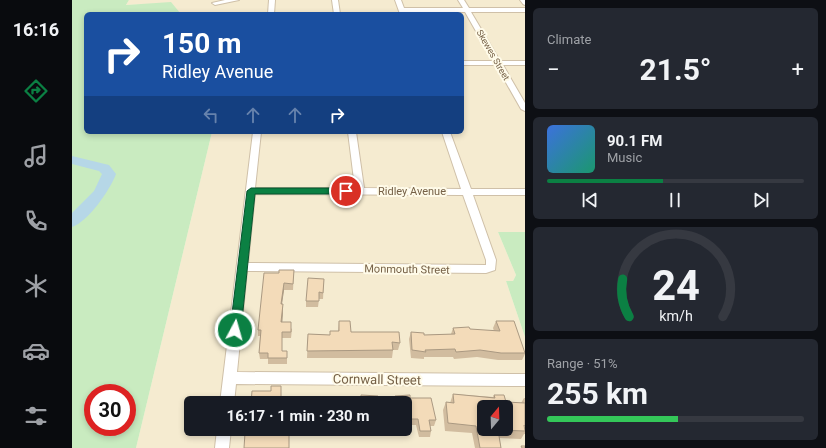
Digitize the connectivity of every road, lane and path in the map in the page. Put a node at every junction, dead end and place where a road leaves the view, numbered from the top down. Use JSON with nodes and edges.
{"nodes":[{"id":1,"x":236,"y":0,"type":"edge"},
{"id":2,"x":272,"y":0,"type":"edge"},
{"id":3,"x":336,"y":0,"type":"edge"},
{"id":4,"x":398,"y":0,"type":"edge"},
{"id":5,"x":460,"y":0,"type":"edge"},
{"id":6,"x":523,"y":0,"type":"edge"},
{"id":7,"x":215,"y":3,"type":"dead end"},
{"id":8,"x":525,"y":3,"type":"edge"},
{"id":9,"x":467,"y":10,"type":"junction"},
{"id":10,"x":525,"y":10,"type":"edge"},
{"id":11,"x":270,"y":12,"type":"edge"},
{"id":12,"x":337,"y":12,"type":"edge"},
{"id":13,"x":402,"y":12,"type":"edge"},
{"id":14,"x":464,"y":63,"type":"edge"},
{"id":15,"x":498,"y":63,"type":"junction"},
{"id":16,"x":525,"y":63,"type":"edge"},
{"id":17,"x":525,"y":109,"type":"edge"},
{"id":18,"x":257,"y":134,"type":"edge"},
{"id":19,"x":352,"y":134,"type":"edge"},
{"id":20,"x":447,"y":134,"type":"edge"},
{"id":21,"x":251,"y":191,"type":"junction"},
{"id":22,"x":360,"y":191,"type":"junction"},
{"id":23,"x":468,"y":192,"type":"junction"},
{"id":24,"x":525,"y":192,"type":"edge"},
{"id":25,"x":242,"y":267,"type":"junction"},
{"id":26,"x":230,"y":378,"type":"junction"},
{"id":27,"x":525,"y":380,"type":"edge"},
{"id":28,"x":228,"y":396,"type":"edge"},
{"id":29,"x":223,"y":436,"type":"edge"},
{"id":30,"x":222,"y":448,"type":"edge"}],
"edges":[{"from":1,"to":7,"type":"street"},
{"from":2,"to":11,"type":"street"},
{"from":3,"to":12,"type":"street"},
{"from":4,"to":13,"type":"street"},
{"from":5,"to":9,"type":"street","name":"Skewes Street"},
{"from":6,"to":8,"type":"street"},
{"from":9,"to":10,"type":"street"},
{"from":9,"to":13,"type":"street"},
{"from":9,"to":15,"type":"street","name":"Skewes Street"},
{"from":14,"to":15,"type":"street"},
{"from":15,"to":16,"type":"street"},
{"from":15,"to":17,"type":"street","name":"Skewes Street"},
{"from":18,"to":21,"type":"street"},
{"from":19,"to":22,"type":"street"},
{"from":20,"to":23,"type":"street"},
{"from":21,"to":22,"type":"street","name":"Ridley Avenue"},
{"from":21,"to":25,"type":"street"},
{"from":22,"to":23,"type":"street","name":"Ridley Avenue"},
{"from":23,"to":24,"type":"street","name":"Ridley Avenue"},
{"from":23,"to":25,"type":"street","name":"Monmouth Street"},
{"from":25,"to":26,"type":"street"},
{"from":26,"to":27,"type":"street","name":"Cornwall Street"},
{"from":26,"to":28,"type":"street"},
{"from":29,"to":30,"type":"street"}]}
